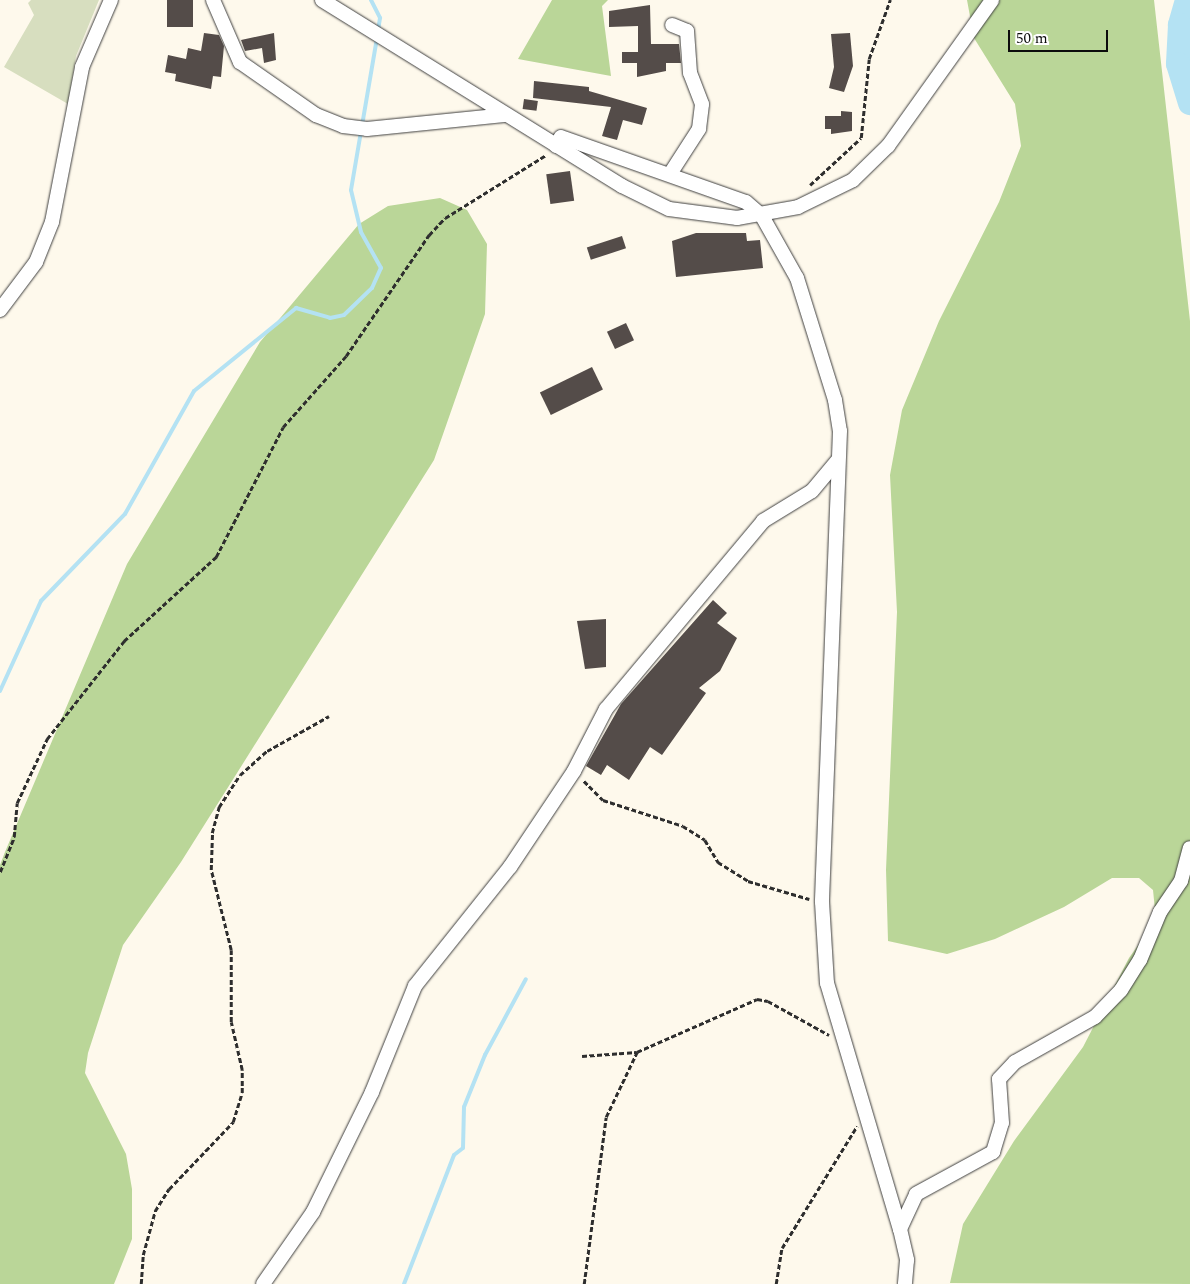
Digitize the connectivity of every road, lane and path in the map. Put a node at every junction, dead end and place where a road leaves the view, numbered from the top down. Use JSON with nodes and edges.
{"nodes":[{"id":1,"x":111,"y":0,"type":"edge"},
{"id":2,"x":213,"y":0,"type":"edge"},
{"id":3,"x":322,"y":0,"type":"edge"},
{"id":4,"x":890,"y":0,"type":"edge"},
{"id":5,"x":992,"y":0,"type":"edge"},
{"id":6,"x":672,"y":25,"type":"dead end"},
{"id":7,"x":506,"y":115,"type":"junction"},
{"id":8,"x":556,"y":146,"type":"junction"},
{"id":9,"x":670,"y":174,"type":"junction"},
{"id":10,"x":813,"y":201,"type":"junction"},
{"id":11,"x":762,"y":216,"type":"junction"},
{"id":12,"x":0,"y":310,"type":"edge"},
{"id":13,"x":837,"y":461,"type":"junction"},
{"id":14,"x":329,"y":716,"type":"dead end"},
{"id":15,"x":574,"y":772,"type":"junction"},
{"id":16,"x":1190,"y":848,"type":"edge"},
{"id":17,"x":0,"y":872,"type":"edge"},
{"id":18,"x":822,"y":902,"type":"junction"},
{"id":19,"x":842,"y":1034,"type":"junction"},
{"id":20,"x":637,"y":1052,"type":"junction"},
{"id":21,"x":582,"y":1056,"type":"dead end"},
{"id":22,"x":866,"y":1112,"type":"junction"},
{"id":23,"x":900,"y":1229,"type":"junction"},
{"id":24,"x":141,"y":1284,"type":"edge"},
{"id":25,"x":264,"y":1284,"type":"edge"},
{"id":26,"x":584,"y":1284,"type":"edge"},
{"id":27,"x":776,"y":1284,"type":"edge"},
{"id":28,"x":905,"y":1284,"type":"edge"}],
"edges":[{"from":1,"to":12,"type":"street"},
{"from":2,"to":7,"type":"street"},
{"from":3,"to":7,"type":"street"},
{"from":4,"to":10,"type":"path"},
{"from":5,"to":10,"type":"street"},
{"from":6,"to":9,"type":"street"},
{"from":7,"to":8,"type":"street"},
{"from":8,"to":9,"type":"street"},
{"from":8,"to":11,"type":"street"},
{"from":8,"to":17,"type":"path"},
{"from":9,"to":11,"type":"street"},
{"from":10,"to":11,"type":"street"},
{"from":11,"to":13,"type":"street"},
{"from":13,"to":15,"type":"street"},
{"from":13,"to":18,"type":"street"},
{"from":14,"to":24,"type":"path"},
{"from":15,"to":18,"type":"path"},
{"from":15,"to":25,"type":"street"},
{"from":16,"to":23,"type":"street"},
{"from":18,"to":19,"type":"street"},
{"from":19,"to":20,"type":"path"},
{"from":19,"to":22,"type":"street"},
{"from":20,"to":21,"type":"path"},
{"from":20,"to":26,"type":"path"},
{"from":22,"to":23,"type":"street"},
{"from":22,"to":27,"type":"path"},
{"from":23,"to":28,"type":"street"}]}
